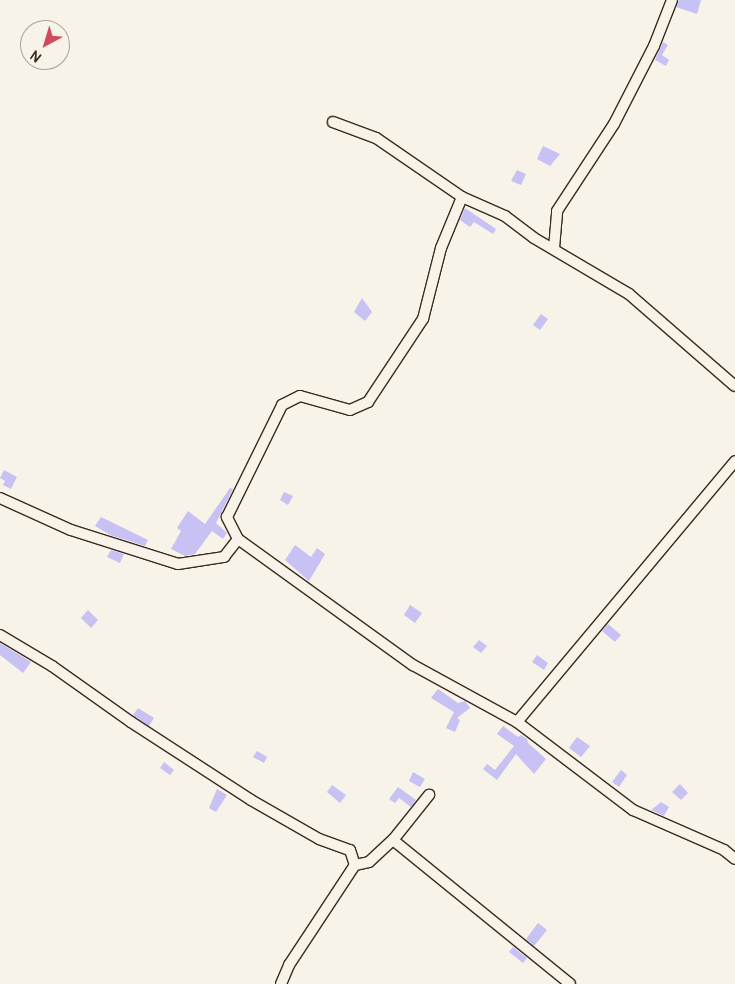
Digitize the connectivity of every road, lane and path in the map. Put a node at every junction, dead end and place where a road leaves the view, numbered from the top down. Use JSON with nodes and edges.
{"nodes":[{"id":1,"x":672,"y":0,"type":"edge"},
{"id":2,"x":333,"y":122,"type":"dead end"},
{"id":3,"x":462,"y":197,"type":"junction"},
{"id":4,"x":554,"y":248,"type":"junction"},
{"id":5,"x":735,"y":386,"type":"edge"},
{"id":6,"x":735,"y":462,"type":"edge"},
{"id":7,"x":0,"y":498,"type":"edge"},
{"id":8,"x":238,"y":539,"type":"junction"},
{"id":9,"x":0,"y":636,"type":"edge"},
{"id":10,"x":517,"y":722,"type":"junction"},
{"id":11,"x":429,"y":795,"type":"dead end"},
{"id":12,"x":393,"y":840,"type":"junction"},
{"id":13,"x":735,"y":860,"type":"edge"},
{"id":14,"x":355,"y":865,"type":"junction"},
{"id":15,"x":280,"y":984,"type":"edge"},
{"id":16,"x":570,"y":984,"type":"edge"}],
"edges":[{"from":1,"to":4,"type":"street"},
{"from":2,"to":3,"type":"street"},
{"from":3,"to":4,"type":"street"},
{"from":3,"to":8,"type":"street"},
{"from":4,"to":5,"type":"street"},
{"from":6,"to":10,"type":"street"},
{"from":7,"to":8,"type":"street"},
{"from":8,"to":10,"type":"street"},
{"from":9,"to":14,"type":"street"},
{"from":10,"to":13,"type":"street"},
{"from":11,"to":12,"type":"street"},
{"from":12,"to":14,"type":"street"},
{"from":12,"to":16,"type":"street"},
{"from":14,"to":15,"type":"street"}]}
